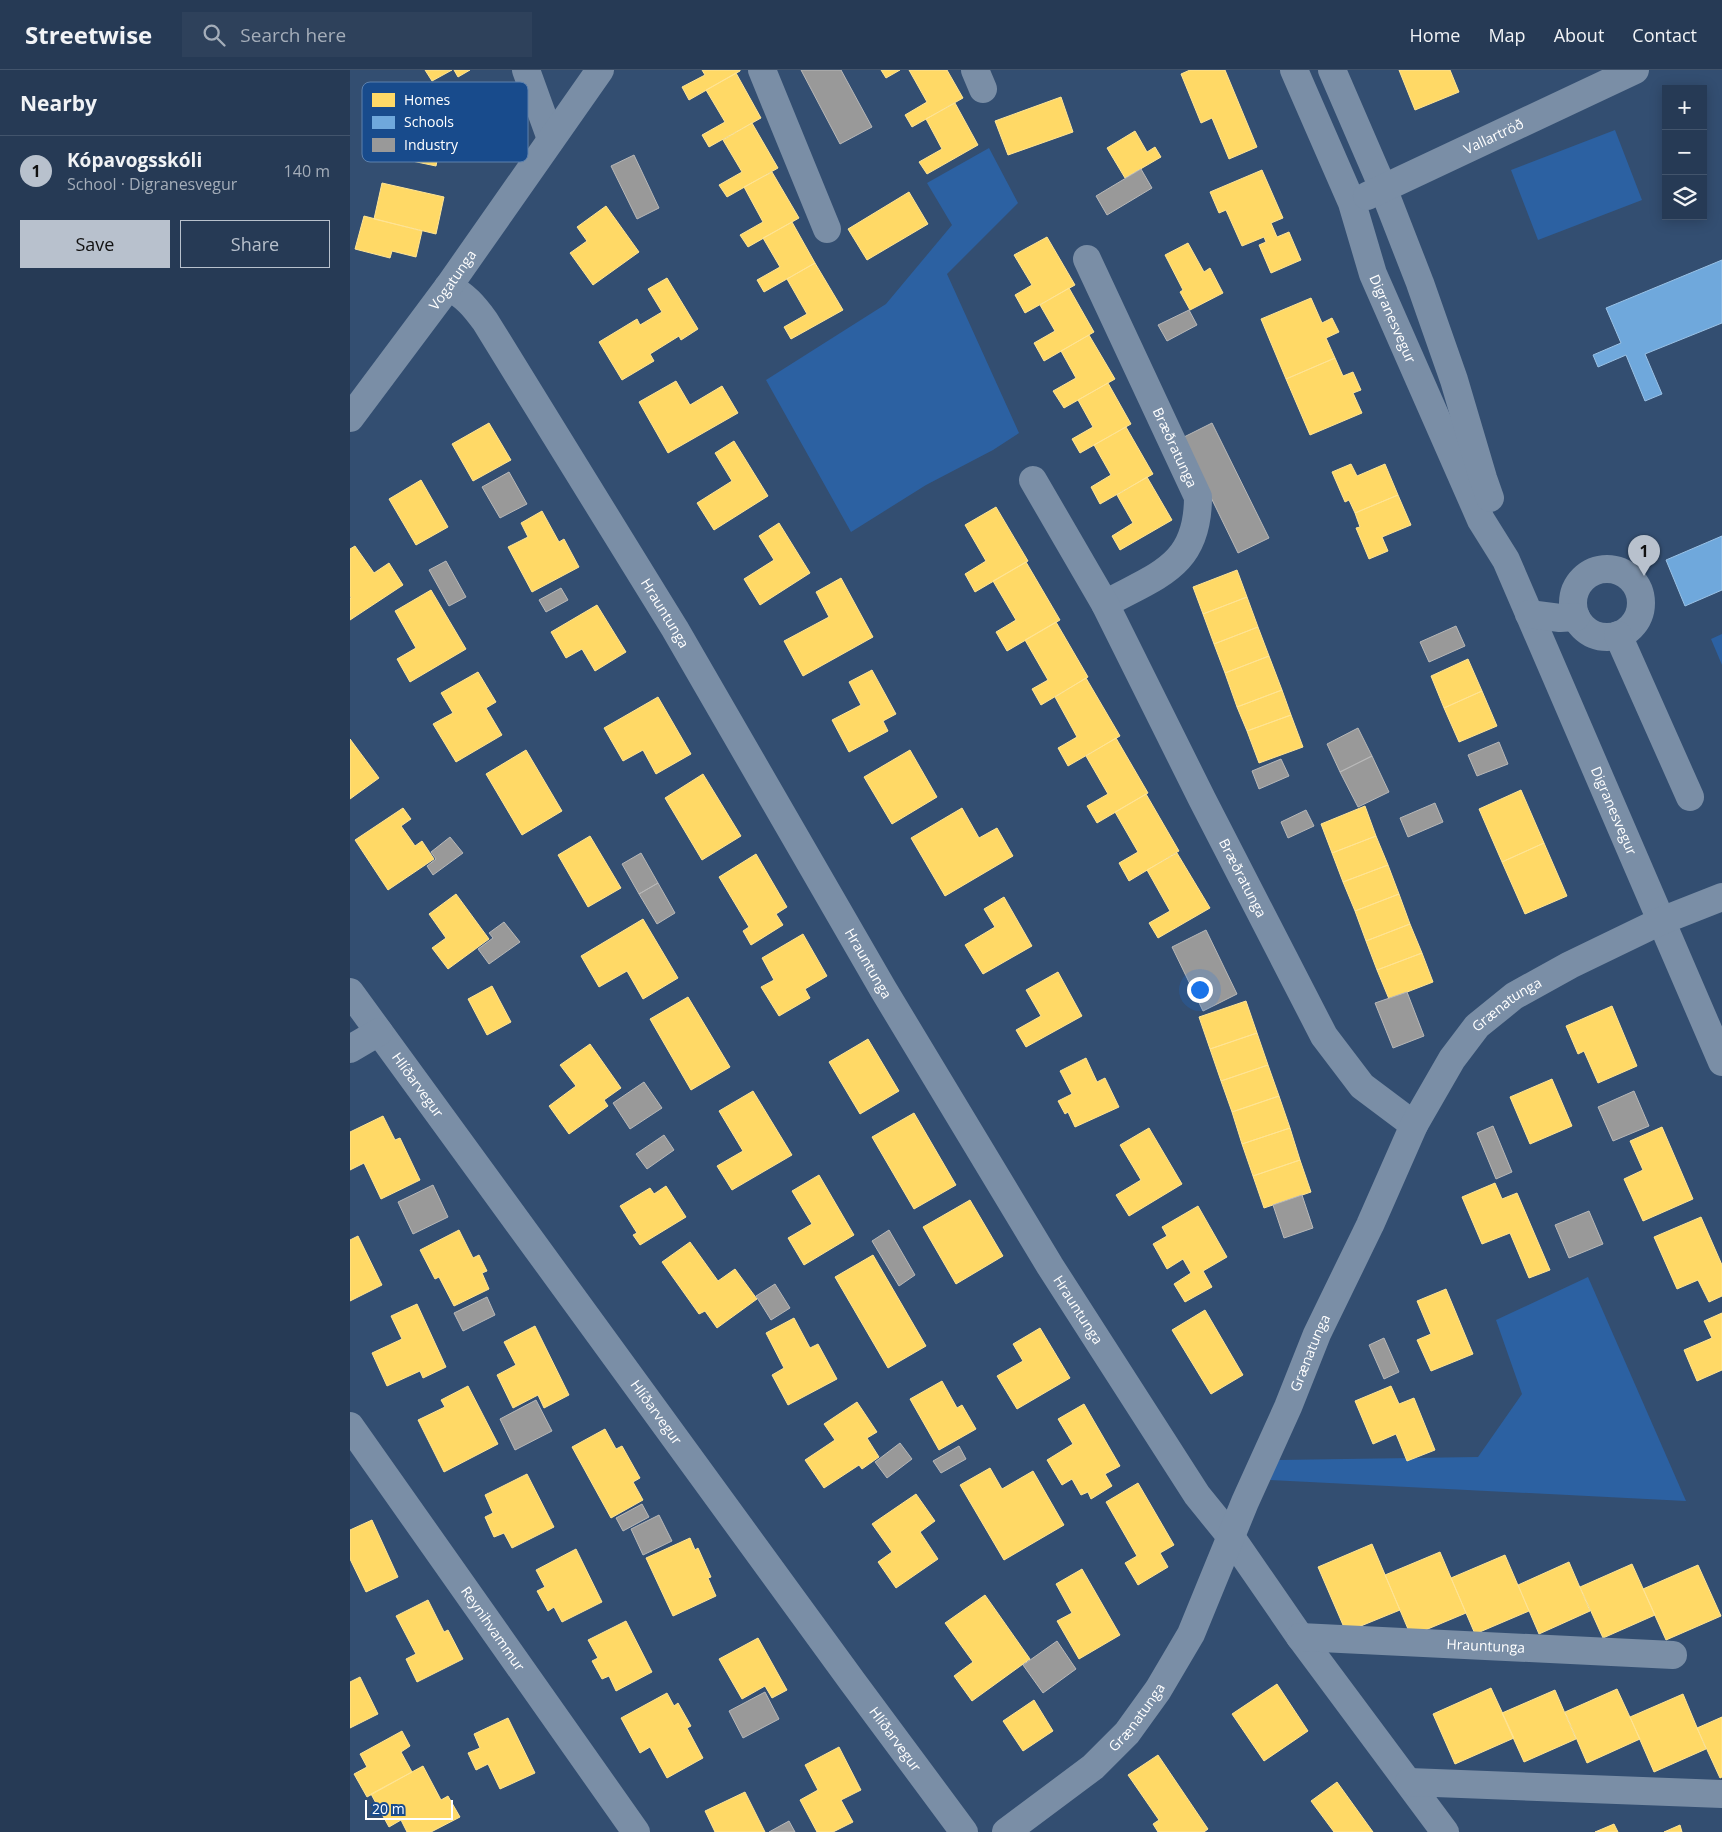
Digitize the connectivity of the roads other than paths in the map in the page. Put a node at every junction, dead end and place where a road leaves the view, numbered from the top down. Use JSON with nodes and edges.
{"nodes":[{"id":1,"x":526,"y":70,"type":"edge"},
{"id":2,"x":600,"y":70,"type":"edge"},
{"id":3,"x":762,"y":70,"type":"edge"},
{"id":4,"x":1294,"y":70,"type":"edge"},
{"id":5,"x":1332,"y":70,"type":"edge"},
{"id":6,"x":1635,"y":70,"type":"edge"},
{"id":7,"x":551,"y":139,"type":"junction"},
{"id":8,"x":1383,"y":188,"type":"junction"},
{"id":9,"x":1352,"y":203,"type":"junction"},
{"id":10,"x":827,"y":229,"type":"dead end"},
{"id":11,"x":1087,"y":259,"type":"dead end"},
{"id":12,"x":448,"y":287,"type":"junction"},
{"id":13,"x":350,"y":418,"type":"edge"},
{"id":14,"x":1033,"y":480,"type":"dead end"},
{"id":15,"x":1506,"y":560,"type":"junction"},
{"id":16,"x":1105,"y":604,"type":"junction"},
{"id":17,"x":1529,"y":614,"type":"junction"},
{"id":18,"x":1576,"y":617,"type":"junction"},
{"id":19,"x":1618,"y":635,"type":"junction"},
{"id":20,"x":1690,"y":797,"type":"dead end"},
{"id":21,"x":1722,"y":898,"type":"edge"},
{"id":22,"x":1661,"y":921,"type":"junction"},
{"id":23,"x":350,"y":992,"type":"edge"},
{"id":24,"x":378,"y":1032,"type":"junction"},
{"id":25,"x":350,"y":1049,"type":"edge"},
{"id":26,"x":1722,"y":1062,"type":"edge"},
{"id":27,"x":1414,"y":1126,"type":"junction"},
{"id":28,"x":350,"y":1426,"type":"edge"},
{"id":29,"x":1231,"y":1537,"type":"junction"},
{"id":30,"x":1300,"y":1637,"type":"junction"},
{"id":31,"x":1673,"y":1655,"type":"dead end"},
{"id":32,"x":1409,"y":1782,"type":"junction"},
{"id":33,"x":1722,"y":1794,"type":"edge"},
{"id":34,"x":636,"y":1832,"type":"edge"},
{"id":35,"x":964,"y":1832,"type":"edge"},
{"id":36,"x":1006,"y":1832,"type":"edge"},
{"id":37,"x":1446,"y":1832,"type":"edge"}],
"edges":[{"from":1,"to":7,"type":"street"},
{"from":2,"to":7,"type":"street","name":"Vogatunga"},
{"from":3,"to":10,"type":"street"},
{"from":4,"to":9,"type":"street","name":"Digranesvegur"},
{"from":5,"to":8,"type":"street","name":"Digranesvegur"},
{"from":6,"to":8,"type":"street","name":"Vallartröð"},
{"from":7,"to":12,"type":"street","name":"Vogatunga"},
{"from":8,"to":9,"type":"street","name":"Vallartröð"},
{"from":8,"to":15,"type":"street","name":"Digranesvegur"},
{"from":9,"to":15,"type":"street","name":"Digranesvegur"},
{"from":11,"to":16,"type":"street","name":"Bræðratunga"},
{"from":12,"to":13,"type":"street","name":"Vogatunga"},
{"from":12,"to":29,"type":"street","name":"Hrauntunga"},
{"from":14,"to":16,"type":"street","name":"Bræðratunga"},
{"from":15,"to":17,"type":"street","name":"Digranesvegur"},
{"from":16,"to":27,"type":"street","name":"Bræðratunga"},
{"from":17,"to":18,"type":"street"},
{"from":17,"to":22,"type":"street","name":"Digranesvegur"},
{"from":18,"to":19,"type":"street"},
{"from":18,"to":19,"type":"street"},
{"from":19,"to":20,"type":"street"},
{"from":21,"to":22,"type":"street","name":"Grænatunga"},
{"from":22,"to":26,"type":"street","name":"Digranesvegur"},
{"from":22,"to":27,"type":"street","name":"Grænatunga"},
{"from":23,"to":24,"type":"street","name":"Hlíðarvegur"},
{"from":24,"to":25,"type":"street"},
{"from":24,"to":35,"type":"street","name":"Hlíðarvegur"},
{"from":27,"to":29,"type":"street","name":"Grænatunga"},
{"from":28,"to":34,"type":"street","name":"Reynihvammur"},
{"from":29,"to":30,"type":"street","name":"Hrauntunga"},
{"from":29,"to":36,"type":"street","name":"Grænatunga"},
{"from":30,"to":31,"type":"street","name":"Hrauntunga"},
{"from":30,"to":32,"type":"street","name":"Hrauntunga"},
{"from":32,"to":33,"type":"street"},
{"from":32,"to":37,"type":"street","name":"Hrauntunga"}]}
